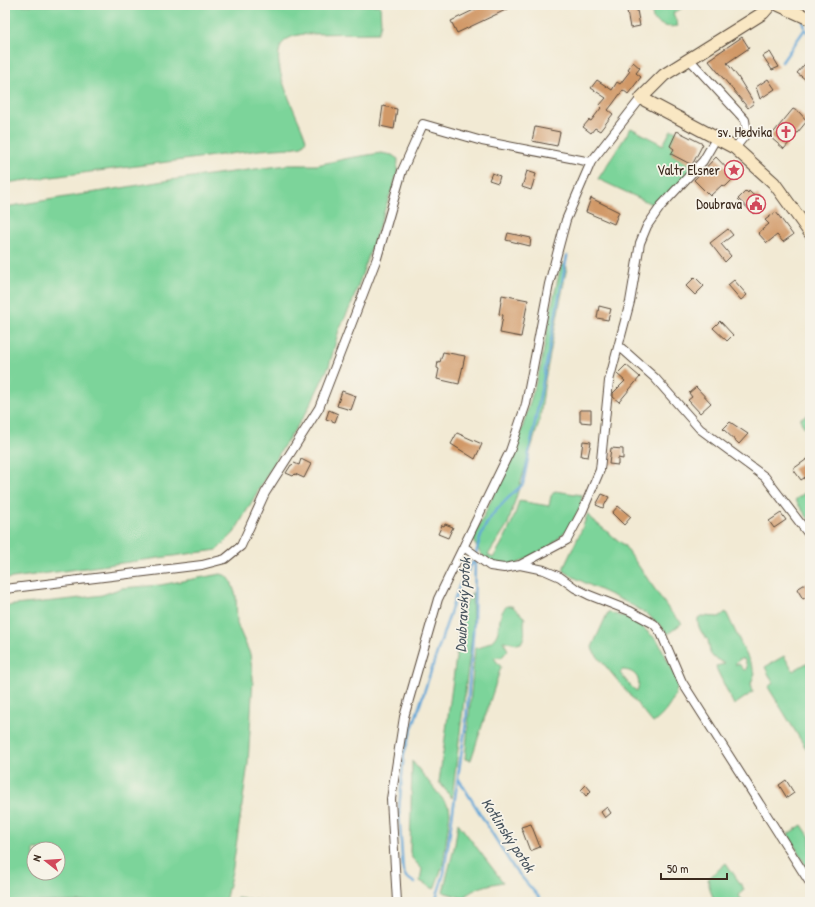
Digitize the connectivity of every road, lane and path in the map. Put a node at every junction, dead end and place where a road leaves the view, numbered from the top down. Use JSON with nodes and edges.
{"nodes":[{"id":1,"x":770,"y":5,"type":"edge"},
{"id":2,"x":779,"y":5,"type":"edge"},
{"id":3,"x":803,"y":16,"type":"edge"},
{"id":4,"x":689,"y":59,"type":"junction"},
{"id":5,"x":641,"y":98,"type":"junction"},
{"id":6,"x":717,"y":137,"type":"junction"},
{"id":7,"x":735,"y":148,"type":"junction"},
{"id":8,"x":591,"y":162,"type":"junction"},
{"id":9,"x":810,"y":233,"type":"edge"},
{"id":10,"x":619,"y":346,"type":"junction"},
{"id":11,"x":810,"y":536,"type":"edge"},
{"id":12,"x":464,"y":547,"type":"junction"},
{"id":13,"x":520,"y":565,"type":"junction"},
{"id":14,"x":5,"y":589,"type":"edge"},
{"id":15,"x":810,"y":883,"type":"edge"},
{"id":16,"x":397,"y":902,"type":"edge"}],
"edges":[{"from":1,"to":4,"type":"street"},
{"from":2,"to":3,"type":"street"},
{"from":4,"to":5,"type":"street"},
{"from":4,"to":7,"type":"street"},
{"from":5,"to":6,"type":"street"},
{"from":5,"to":8,"type":"street"},
{"from":6,"to":7,"type":"street"},
{"from":6,"to":10,"type":"street"},
{"from":7,"to":9,"type":"street"},
{"from":8,"to":12,"type":"street"},
{"from":8,"to":14,"type":"street"},
{"from":10,"to":11,"type":"street"},
{"from":10,"to":13,"type":"street"},
{"from":12,"to":13,"type":"street"},
{"from":12,"to":16,"type":"street"},
{"from":13,"to":15,"type":"street"}]}
